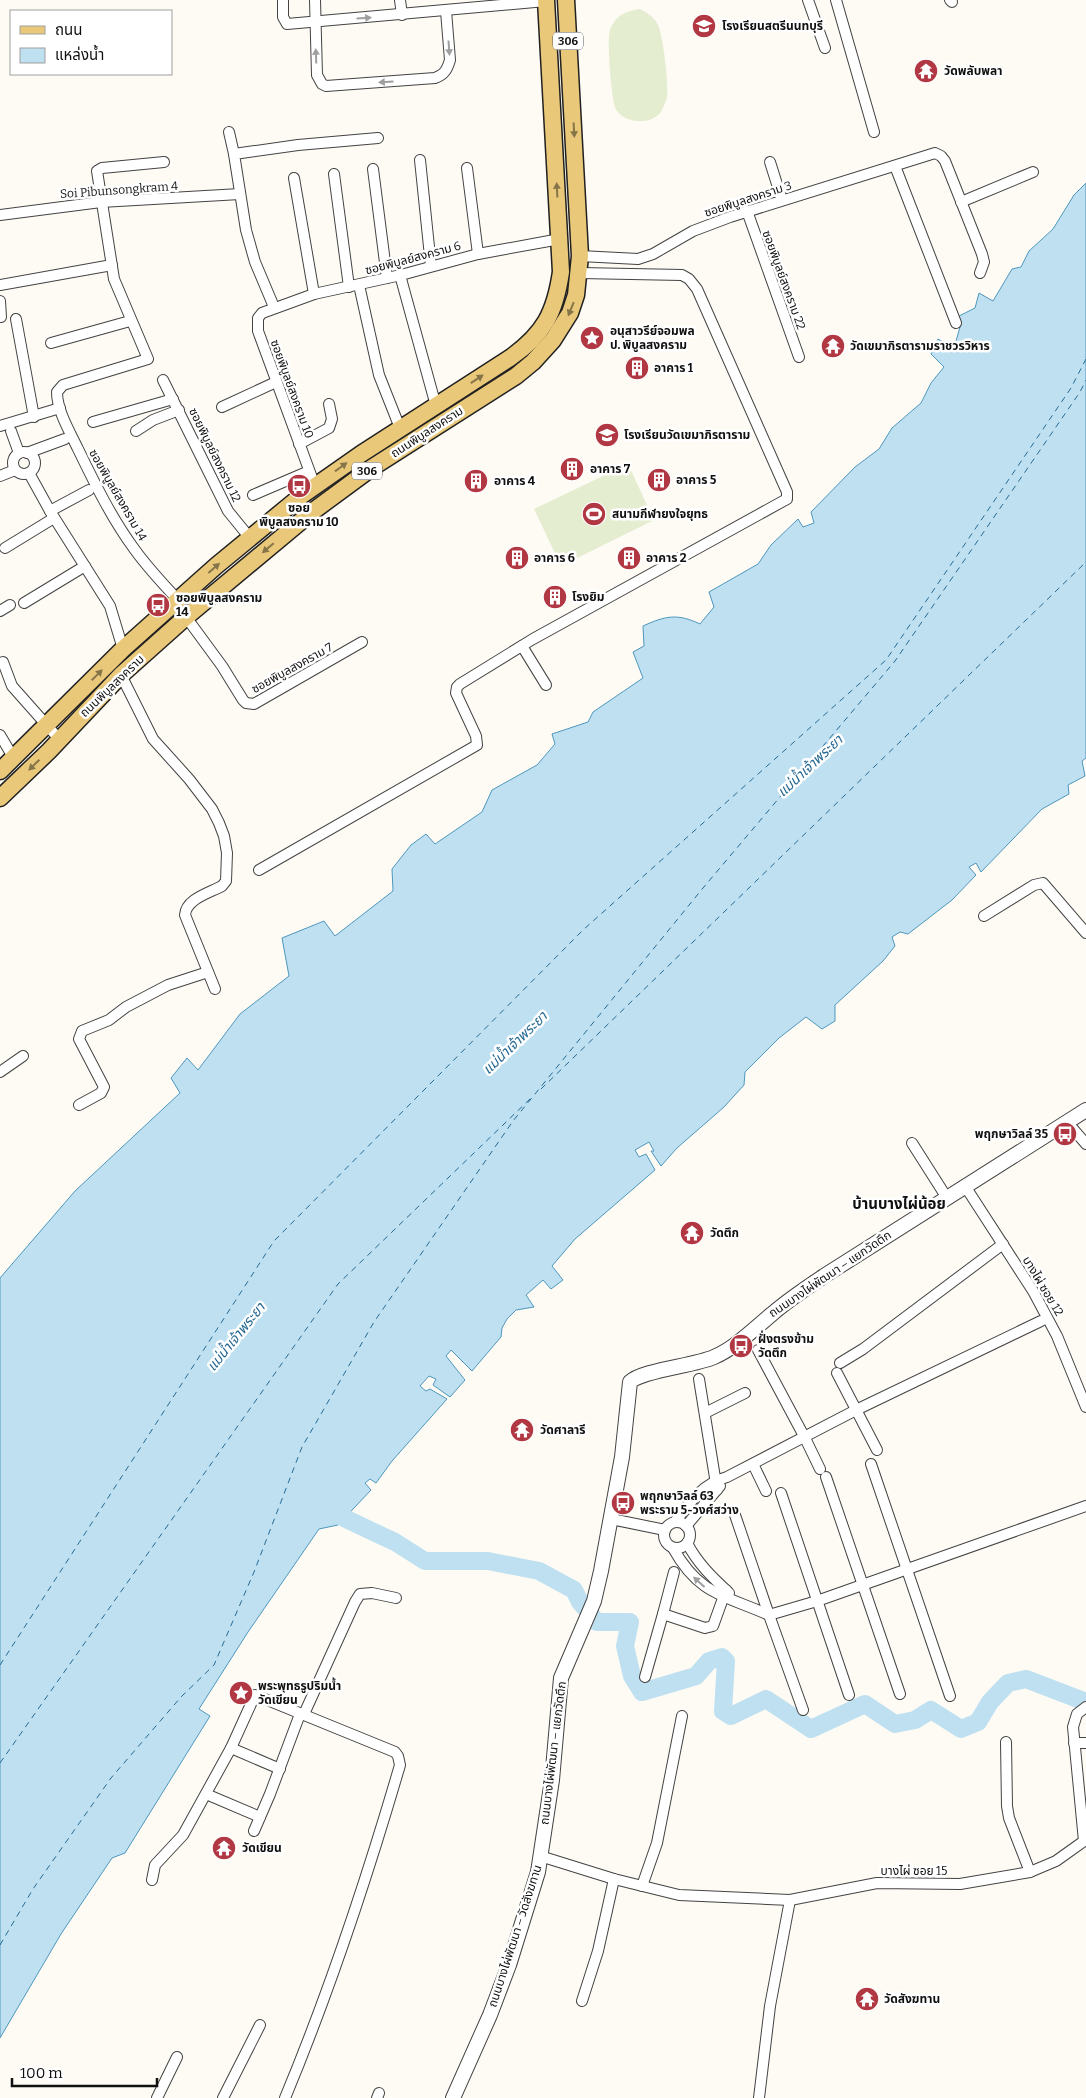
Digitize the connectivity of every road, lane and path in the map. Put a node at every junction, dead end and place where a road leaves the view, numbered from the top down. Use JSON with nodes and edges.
{"nodes":[{"id":1,"x":283,"y":0,"type":"edge"},
{"id":2,"x":315,"y":0,"type":"edge"},
{"id":3,"x":400,"y":0,"type":"edge"},
{"id":4,"x":550,"y":0,"type":"edge"},
{"id":5,"x":566,"y":0,"type":"edge"},
{"id":6,"x":808,"y":0,"type":"edge"},
{"id":7,"x":836,"y":0,"type":"edge"},
{"id":8,"x":446,"y":11,"type":"junction"},
{"id":9,"x":402,"y":15,"type":"junction"},
{"id":10,"x":315,"y":22,"type":"junction"},
{"id":11,"x":825,"y":48,"type":"dead end"},
{"id":12,"x":229,"y":132,"type":"dead end"},
{"id":13,"x":874,"y":132,"type":"dead end"},
{"id":14,"x":378,"y":138,"type":"dead end"},
{"id":15,"x":234,"y":154,"type":"junction"},
{"id":16,"x":420,"y":160,"type":"dead end"},
{"id":17,"x":164,"y":162,"type":"dead end"},
{"id":18,"x":770,"y":162,"type":"dead end"},
{"id":19,"x":894,"y":166,"type":"junction"},
{"id":20,"x":467,"y":168,"type":"dead end"},
{"id":21,"x":373,"y":169,"type":"dead end"},
{"id":22,"x":1032,"y":172,"type":"dead end"},
{"id":23,"x":334,"y":174,"type":"dead end"},
{"id":24,"x":294,"y":178,"type":"dead end"},
{"id":25,"x":240,"y":194,"type":"junction"},
{"id":26,"x":782,"y":200,"type":"junction"},
{"id":27,"x":101,"y":202,"type":"junction"},
{"id":28,"x":961,"y":202,"type":"junction"},
{"id":29,"x":746,"y":211,"type":"junction"},
{"id":30,"x":0,"y":215,"type":"edge"},
{"id":31,"x":560,"y":239,"type":"junction"},
{"id":32,"x":478,"y":254,"type":"junction"},
{"id":33,"x":580,"y":256,"type":"junction"},
{"id":34,"x":642,"y":258,"type":"junction"},
{"id":35,"x":112,"y":264,"type":"junction"},
{"id":36,"x":432,"y":266,"type":"junction"},
{"id":37,"x":580,"y":273,"type":"junction"},
{"id":38,"x":980,"y":273,"type":"dead end"},
{"id":39,"x":652,"y":274,"type":"junction"},
{"id":40,"x":400,"y":276,"type":"junction"},
{"id":41,"x":387,"y":278,"type":"junction"},
{"id":42,"x":0,"y":285,"type":"edge"},
{"id":43,"x":354,"y":286,"type":"junction"},
{"id":44,"x":314,"y":294,"type":"junction"},
{"id":45,"x":0,"y":301,"type":"edge"},
{"id":46,"x":274,"y":307,"type":"junction"},
{"id":47,"x":1,"y":317,"type":"edge"},
{"id":48,"x":16,"y":319,"type":"dead end"},
{"id":49,"x":130,"y":321,"type":"junction"},
{"id":50,"x":956,"y":323,"type":"dead end"},
{"id":51,"x":51,"y":344,"type":"dead end"},
{"id":52,"x":799,"y":357,"type":"dead end"},
{"id":53,"x":162,"y":380,"type":"dead end"},
{"id":54,"x":276,"y":382,"type":"junction"},
{"id":55,"x":173,"y":399,"type":"junction"},
{"id":56,"x":329,"y":404,"type":"dead end"},
{"id":57,"x":436,"y":406,"type":"junction"},
{"id":58,"x":222,"y":407,"type":"dead end"},
{"id":59,"x":60,"y":408,"type":"junction"},
{"id":60,"x":179,"y":410,"type":"junction"},
{"id":61,"x":34,"y":416,"type":"junction"},
{"id":62,"x":93,"y":422,"type":"dead end"},
{"id":63,"x":0,"y":426,"type":"edge"},
{"id":64,"x":400,"y":428,"type":"junction"},
{"id":65,"x":10,"y":431,"type":"dead end"},
{"id":66,"x":136,"y":431,"type":"dead end"},
{"id":67,"x":66,"y":439,"type":"dead end"},
{"id":68,"x":299,"y":444,"type":"junction"},
{"id":69,"x":23,"y":453,"type":"junction"},
{"id":70,"x":15,"y":470,"type":"junction"},
{"id":71,"x":308,"y":471,"type":"junction"},
{"id":72,"x":29,"y":473,"type":"junction"},
{"id":73,"x":0,"y":476,"type":"edge"},
{"id":74,"x":315,"y":486,"type":"junction"},
{"id":75,"x":89,"y":490,"type":"dead end"},
{"id":76,"x":253,"y":495,"type":"dead end"},
{"id":77,"x":52,"y":514,"type":"junction"},
{"id":78,"x":250,"y":538,"type":"junction"},
{"id":79,"x":5,"y":548,"type":"dead end"},
{"id":80,"x":85,"y":566,"type":"junction"},
{"id":81,"x":178,"y":600,"type":"junction"},
{"id":82,"x":24,"y":603,"type":"dead end"},
{"id":83,"x":10,"y":605,"type":"dead end"},
{"id":84,"x":0,"y":611,"type":"edge"},
{"id":85,"x":186,"y":617,"type":"junction"},
{"id":86,"x":362,"y":642,"type":"dead end"},
{"id":87,"x":522,"y":646,"type":"junction"},
{"id":88,"x":123,"y":649,"type":"junction"},
{"id":89,"x":3,"y":662,"type":"dead end"},
{"id":90,"x":121,"y":674,"type":"junction"},
{"id":91,"x":546,"y":686,"type":"dead end"},
{"id":92,"x":72,"y":699,"type":"junction"},
{"id":93,"x":83,"y":714,"type":"junction"},
{"id":94,"x":46,"y":724,"type":"junction"},
{"id":95,"x":0,"y":735,"type":"edge"},
{"id":96,"x":59,"y":739,"type":"junction"},
{"id":97,"x":13,"y":757,"type":"junction"},
{"id":98,"x":0,"y":771,"type":"edge"},
{"id":99,"x":0,"y":798,"type":"edge"},
{"id":100,"x":259,"y":870,"type":"dead end"},
{"id":101,"x":984,"y":916,"type":"dead end"},
{"id":102,"x":1086,"y":933,"type":"edge"},
{"id":103,"x":208,"y":972,"type":"junction"},
{"id":104,"x":215,"y":989,"type":"dead end"},
{"id":105,"x":23,"y":1056,"type":"dead end"},
{"id":106,"x":0,"y":1072,"type":"edge"},
{"id":107,"x":79,"y":1105,"type":"dead end"},
{"id":108,"x":1085,"y":1114,"type":"edge"},
{"id":109,"x":1067,"y":1122,"type":"junction"},
{"id":110,"x":912,"y":1143,"type":"dead end"},
{"id":111,"x":1086,"y":1144,"type":"edge"},
{"id":112,"x":965,"y":1186,"type":"junction"},
{"id":113,"x":947,"y":1198,"type":"junction"},
{"id":114,"x":1003,"y":1244,"type":"junction"},
{"id":115,"x":1041,"y":1321,"type":"dead end"},
{"id":116,"x":758,"y":1350,"type":"dead end"},
{"id":117,"x":699,"y":1379,"type":"dead end"},
{"id":118,"x":745,"y":1394,"type":"dead end"},
{"id":119,"x":1086,"y":1407,"type":"edge"},
{"id":120,"x":856,"y":1410,"type":"junction"},
{"id":121,"x":704,"y":1413,"type":"junction"},
{"id":122,"x":805,"y":1438,"type":"junction"},
{"id":123,"x":877,"y":1450,"type":"dead end"},
{"id":124,"x":753,"y":1464,"type":"junction"},
{"id":125,"x":871,"y":1464,"type":"dead end"},
{"id":126,"x":716,"y":1485,"type":"junction"},
{"id":127,"x":766,"y":1491,"type":"dead end"},
{"id":128,"x":781,"y":1493,"type":"dead end"},
{"id":129,"x":1086,"y":1506,"type":"edge"},
{"id":130,"x":735,"y":1515,"type":"dead end"},
{"id":131,"x":611,"y":1519,"type":"junction"},
{"id":132,"x":675,"y":1522,"type":"junction"},
{"id":133,"x":686,"y":1526,"type":"junction"},
{"id":134,"x":665,"y":1530,"type":"junction"},
{"id":135,"x":688,"y":1543,"type":"junction"},
{"id":136,"x":673,"y":1548,"type":"junction"},
{"id":137,"x":906,"y":1569,"type":"junction"},
{"id":138,"x":674,"y":1572,"type":"dead end"},
{"id":139,"x":862,"y":1585,"type":"junction"},
{"id":140,"x":725,"y":1594,"type":"junction"},
{"id":141,"x":396,"y":1598,"type":"dead end"},
{"id":142,"x":817,"y":1601,"type":"junction"},
{"id":143,"x":663,"y":1614,"type":"junction"},
{"id":144,"x":769,"y":1615,"type":"junction"},
{"id":145,"x":646,"y":1677,"type":"dead end"},
{"id":146,"x":900,"y":1694,"type":"dead end"},
{"id":147,"x":849,"y":1695,"type":"dead end"},
{"id":148,"x":950,"y":1696,"type":"dead end"},
{"id":149,"x":1086,"y":1706,"type":"edge"},
{"id":150,"x":803,"y":1710,"type":"dead end"},
{"id":151,"x":302,"y":1714,"type":"junction"},
{"id":152,"x":682,"y":1716,"type":"dead end"},
{"id":153,"x":1006,"y":1742,"type":"dead end"},
{"id":154,"x":1074,"y":1743,"type":"junction"},
{"id":155,"x":1086,"y":1743,"type":"edge"},
{"id":156,"x":231,"y":1748,"type":"junction"},
{"id":157,"x":280,"y":1769,"type":"junction"},
{"id":158,"x":206,"y":1794,"type":"junction"},
{"id":159,"x":260,"y":1817,"type":"junction"},
{"id":160,"x":254,"y":1831,"type":"dead end"},
{"id":161,"x":540,"y":1856,"type":"junction"},
{"id":162,"x":1030,"y":1872,"type":"junction"},
{"id":163,"x":614,"y":1879,"type":"junction"},
{"id":164,"x":152,"y":1880,"type":"dead end"},
{"id":165,"x":642,"y":1886,"type":"junction"},
{"id":166,"x":790,"y":1900,"type":"junction"},
{"id":167,"x":582,"y":2002,"type":"dead end"},
{"id":168,"x":260,"y":2025,"type":"dead end"},
{"id":169,"x":177,"y":2057,"type":"dead end"},
{"id":170,"x":156,"y":2098,"type":"edge"},
{"id":171,"x":223,"y":2098,"type":"edge"},
{"id":172,"x":284,"y":2098,"type":"edge"},
{"id":173,"x":453,"y":2098,"type":"edge"},
{"id":174,"x":759,"y":2098,"type":"edge"}],
"edges":[{"from":1,"to":10,"type":"street"},
{"from":2,"to":10,"type":"street"},
{"from":3,"to":9,"type":"street"},
{"from":4,"to":8,"type":"street"},
{"from":31,"to":4,"type":"main road","name":"ถนนพิบูลสงคราม","number":"306","one_way":true},
{"from":5,"to":33,"type":"main road","name":"ถนนพิบูลสงคราม","number":"306","one_way":true},
{"from":6,"to":11,"type":"street"},
{"from":7,"to":13,"type":"street"},
{"from":8,"to":9,"type":"street"},
{"from":8,"to":10,"type":"street","one_way":true},
{"from":10,"to":9,"type":"street","one_way":true},
{"from":12,"to":15,"type":"street"},
{"from":14,"to":15,"type":"street"},
{"from":15,"to":25,"type":"street"},
{"from":16,"to":36,"type":"street"},
{"from":17,"to":27,"type":"street"},
{"from":18,"to":26,"type":"street"},
{"from":19,"to":26,"type":"street","name":"ซอยพิบูลสงคราม 3"},
{"from":19,"to":28,"type":"street","name":"ซอยพิบูลสงคราม 3"},
{"from":19,"to":50,"type":"street"},
{"from":20,"to":32,"type":"street"},
{"from":21,"to":41,"type":"street"},
{"from":22,"to":28,"type":"street"},
{"from":23,"to":43,"type":"street"},
{"from":24,"to":44,"type":"street"},
{"from":25,"to":27,"type":"street","name":"Soi Pibunsongkram 4"},
{"from":25,"to":46,"type":"street"},
{"from":26,"to":29,"type":"street","name":"ซอยพิบูลสงคราม 3"},
{"from":27,"to":30,"type":"street","name":"Soi Pibunsongkram 4"},
{"from":27,"to":35,"type":"street"},
{"from":28,"to":38,"type":"street"},
{"from":29,"to":34,"type":"street","name":"ซอยพิบูลสงคราม 3"},
{"from":29,"to":52,"type":"street","name":"ซอยพิบูลย์สงคราม 22"},
{"from":31,"to":32,"type":"street","name":"ซอยพิบูลย์สงคราม 6"},
{"from":57,"to":31,"type":"main road","name":"ถนนพิบูลสงคราม","number":"306","one_way":true},
{"from":32,"to":36,"type":"street","name":"ซอยพิบูลย์สงคราม 6"},
{"from":33,"to":34,"type":"street","name":"ซอยพิบูลสงคราม 3"},
{"from":33,"to":37,"type":"main road","name":"ถนนพิบูลสงคราม","number":"306"},
{"from":34,"to":39,"type":"street"},
{"from":35,"to":42,"type":"street"},
{"from":35,"to":49,"type":"street"},
{"from":36,"to":40,"type":"street","name":"ซอยพิบูลย์สงคราม 6"},
{"from":37,"to":39,"type":"street"},
{"from":37,"to":85,"type":"main road","name":"ถนนพิบูลสงคราม","number":"306","one_way":true},
{"from":39,"to":87,"type":"street"},
{"from":40,"to":41,"type":"street","name":"ซอยพิบูลย์สงคราม 6"},
{"from":40,"to":57,"type":"street"},
{"from":41,"to":43,"type":"street","name":"ซอยพิบูลย์สงคราม 6"},
{"from":43,"to":44,"type":"street","name":"ซอยพิบูลย์สงคราม 6"},
{"from":43,"to":64,"type":"street"},
{"from":44,"to":46,"type":"street","name":"ซอยพิบูลย์สงคราม 6"},
{"from":45,"to":47,"type":"street"},
{"from":46,"to":54,"type":"street","name":"ซอยพิบูลย์สงคราม 10"},
{"from":48,"to":61,"type":"street"},
{"from":49,"to":51,"type":"street"},
{"from":49,"to":59,"type":"street","name":"ซอยพิบูลย์สงคราม 14"},
{"from":53,"to":55,"type":"street","name":"ซอยพิบูลย์สงคราม 12"},
{"from":54,"to":58,"type":"street"},
{"from":54,"to":68,"type":"street","name":"ซอยพิบูลย์สงคราม 10"},
{"from":55,"to":60,"type":"street","name":"ซอยพิบูลย์สงคราม 12"},
{"from":55,"to":62,"type":"street"},
{"from":56,"to":68,"type":"street"},
{"from":57,"to":64,"type":"main road","name":"ถนนพิบูลสงคราม","number":"306"},
{"from":59,"to":61,"type":"street"},
{"from":59,"to":81,"type":"street","name":"ซอยพิบูลย์สงคราม 14"},
{"from":60,"to":66,"type":"street"},
{"from":60,"to":78,"type":"street","name":"ซอยพิบูลย์สงคราม 12"},
{"from":61,"to":63,"type":"street"},
{"from":74,"to":64,"type":"main road","name":"ถนนพิบูลสงคราม","number":"306","one_way":true},
{"from":65,"to":69,"type":"street"},
{"from":67,"to":69,"type":"street"},
{"from":68,"to":71,"type":"street","name":"ซอยพิบูลย์สงคราม 10"},
{"from":69,"to":70,"type":"street"},
{"from":69,"to":72,"type":"street"},
{"from":70,"to":72,"type":"street"},
{"from":70,"to":73,"type":"street"},
{"from":71,"to":74,"type":"street","name":"ซอยพิบูลย์สงคราม 10"},
{"from":71,"to":76,"type":"street"},
{"from":72,"to":77,"type":"street"},
{"from":74,"to":78,"type":"main road","name":"ถนนพิบูลสงคราม","number":"306"},
{"from":75,"to":77,"type":"street"},
{"from":77,"to":79,"type":"street"},
{"from":77,"to":80,"type":"street"},
{"from":81,"to":78,"type":"main road","name":"ถนนพิบูลสงคราม","number":"306","one_way":true},
{"from":80,"to":82,"type":"street"},
{"from":80,"to":88,"type":"street"},
{"from":81,"to":88,"type":"main road","name":"ถนนพิบูลสงคราม","number":"306"},
{"from":83,"to":84,"type":"street"},
{"from":85,"to":86,"type":"street","name":"ซอยพิบูลสงคราม 7"},
{"from":85,"to":90,"type":"main road","name":"ถนนพิบูลสงคราม","number":"306"},
{"from":87,"to":91,"type":"street"},
{"from":87,"to":100,"type":"street"},
{"from":92,"to":88,"type":"main road","name":"ถนนพิบูลสงคราม","number":"306","one_way":true},
{"from":89,"to":94,"type":"street"},
{"from":90,"to":93,"type":"main road","name":"ถนนพิบูลสงคราม","number":"306"},
{"from":90,"to":103,"type":"street"},
{"from":92,"to":93,"type":"main road"},
{"from":92,"to":94,"type":"main road","name":"ถนนพิบูลสงคราม","number":"306"},
{"from":93,"to":96,"type":"main road","name":"ถนนพิบูลสงคราม","number":"306"},
{"from":94,"to":96,"type":"street"},
{"from":94,"to":97,"type":"main road","name":"ถนนพิบูลสงคราม","number":"306"},
{"from":95,"to":97,"type":"street"},
{"from":96,"to":99,"type":"main road","name":"ถนนพิบูลสงคราม","number":"306","one_way":true},
{"from":97,"to":98,"type":"main road","name":"ถนนพิบูลสงคราม","number":"306"},
{"from":101,"to":102,"type":"street"},
{"from":103,"to":104,"type":"street"},
{"from":103,"to":107,"type":"street"},
{"from":105,"to":106,"type":"street"},
{"from":108,"to":109,"type":"street","name":"ถนนบางไผ่พัฒนา – แยกวัดตึก"},
{"from":109,"to":111,"type":"street"},
{"from":109,"to":112,"type":"street","name":"ถนนบางไผ่พัฒนา – แยกวัดตึก"},
{"from":110,"to":113,"type":"street"},
{"from":112,"to":113,"type":"street","name":"ถนนบางไผ่พัฒนา – แยกวัดตึก"},
{"from":112,"to":114,"type":"street","name":"บางไผ่ ซอย 12"},
{"from":113,"to":131,"type":"street","name":"ถนนบางไผ่พัฒนา – แยกวัดตึก"},
{"from":114,"to":119,"type":"street","name":"บางไผ่ ซอย 12"},
{"from":114,"to":120,"type":"street"},
{"from":115,"to":120,"type":"street"},
{"from":116,"to":122,"type":"street"},
{"from":117,"to":121,"type":"street"},
{"from":118,"to":121,"type":"street"},
{"from":120,"to":122,"type":"street"},
{"from":120,"to":123,"type":"street"},
{"from":121,"to":126,"type":"street"},
{"from":122,"to":124,"type":"street"},
{"from":122,"to":139,"type":"street"},
{"from":124,"to":126,"type":"street"},
{"from":124,"to":127,"type":"street"},
{"from":125,"to":137,"type":"street"},
{"from":126,"to":132,"type":"street"},
{"from":126,"to":133,"type":"street"},
{"from":128,"to":142,"type":"street"},
{"from":129,"to":137,"type":"street"},
{"from":130,"to":144,"type":"street"},
{"from":131,"to":134,"type":"street"},
{"from":131,"to":161,"type":"street","name":"ถนนบางไผ่พัฒนา – แยกวัดตึก"},
{"from":132,"to":133,"type":"street"},
{"from":132,"to":134,"type":"street"},
{"from":133,"to":135,"type":"street"},
{"from":134,"to":136,"type":"street"},
{"from":135,"to":136,"type":"street"},
{"from":135,"to":140,"type":"street"},
{"from":140,"to":136,"type":"street","one_way":true},
{"from":137,"to":139,"type":"street"},
{"from":137,"to":148,"type":"street"},
{"from":138,"to":143,"type":"street"},
{"from":139,"to":142,"type":"street"},
{"from":139,"to":146,"type":"street"},
{"from":140,"to":143,"type":"street"},
{"from":140,"to":144,"type":"street"},
{"from":141,"to":151,"type":"street"},
{"from":142,"to":144,"type":"street"},
{"from":142,"to":147,"type":"street"},
{"from":143,"to":145,"type":"street"},
{"from":144,"to":150,"type":"street"},
{"from":149,"to":154,"type":"street","name":"บางไผ่ ซอย 15"},
{"from":151,"to":156,"type":"street"},
{"from":151,"to":157,"type":"street"},
{"from":151,"to":172,"type":"street"},
{"from":152,"to":165,"type":"street"},
{"from":153,"to":162,"type":"street"},
{"from":154,"to":155,"type":"street"},
{"from":154,"to":162,"type":"street","name":"บางไผ่ ซอย 15"},
{"from":156,"to":157,"type":"street"},
{"from":156,"to":158,"type":"street"},
{"from":157,"to":159,"type":"street"},
{"from":158,"to":159,"type":"street"},
{"from":158,"to":164,"type":"street"},
{"from":159,"to":160,"type":"street"},
{"from":161,"to":163,"type":"street","name":"บางไผ่ ซอย 15"},
{"from":161,"to":173,"type":"street","name":"ถนนบางไผ่พัฒนา – วัดสังฆทาน"},
{"from":162,"to":166,"type":"street","name":"บางไผ่ ซอย 15"},
{"from":163,"to":165,"type":"street","name":"บางไผ่ ซอย 15"},
{"from":163,"to":167,"type":"street"},
{"from":165,"to":166,"type":"street","name":"บางไผ่ ซอย 15"},
{"from":166,"to":174,"type":"street"},
{"from":168,"to":171,"type":"street"},
{"from":169,"to":170,"type":"street"}]}
